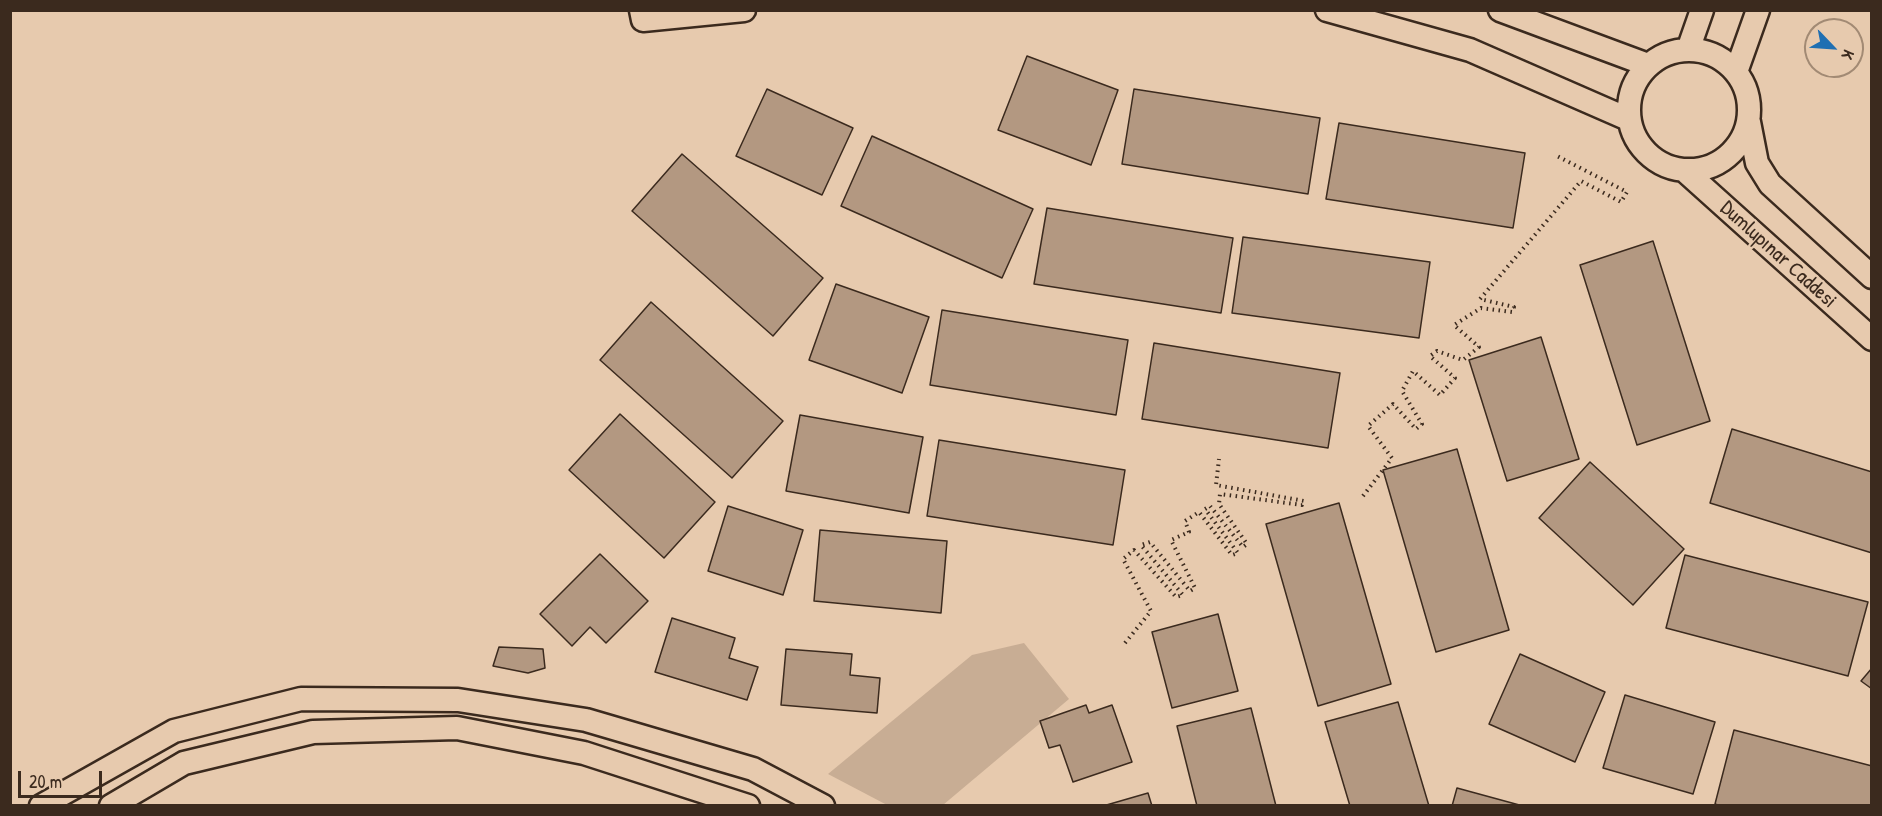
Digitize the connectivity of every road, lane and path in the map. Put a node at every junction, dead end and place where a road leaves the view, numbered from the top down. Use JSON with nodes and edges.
{"nodes":[{"id":1,"x":641,"y":10,"type":"edge"},
{"id":2,"x":744,"y":10,"type":"edge"},
{"id":3,"x":1327,"y":10,"type":"edge"},
{"id":4,"x":1500,"y":10,"type":"edge"},
{"id":5,"x":1702,"y":10,"type":"edge"},
{"id":6,"x":1758,"y":10,"type":"edge"},
{"id":7,"x":1688,"y":50,"type":"junction"},
{"id":8,"x":1648,"y":65,"type":"junction"},
{"id":9,"x":1736,"y":72,"type":"junction"},
{"id":10,"x":1628,"y":119,"type":"junction"},
{"id":11,"x":1749,"y":122,"type":"junction"},
{"id":12,"x":1555,"y":154,"type":"dead end"},
{"id":13,"x":1685,"y":171,"type":"junction"},
{"id":14,"x":1872,"y":277,"type":"edge"},
{"id":15,"x":1872,"y":339,"type":"edge"},
{"id":16,"x":1219,"y":459,"type":"dead end"},
{"id":17,"x":1362,"y":496,"type":"dead end"},
{"id":18,"x":1125,"y":643,"type":"dead end"},
{"id":19,"x":41,"y":806,"type":"edge"},
{"id":20,"x":111,"y":806,"type":"edge"},
{"id":21,"x":748,"y":806,"type":"edge"},
{"id":22,"x":823,"y":806,"type":"edge"}],
"edges":[{"from":1,"to":2,"type":"street"},
{"from":3,"to":10,"type":"street"},
{"from":4,"to":8,"type":"street"},
{"from":5,"to":7,"type":"street"},
{"from":6,"to":9,"type":"street"},
{"from":7,"to":8,"type":"street"},
{"from":7,"to":9,"type":"street"},
{"from":8,"to":10,"type":"street"},
{"from":9,"to":11,"type":"street"},
{"from":10,"to":13,"type":"street"},
{"from":11,"to":13,"type":"street"},
{"from":11,"to":14,"type":"street"},
{"from":12,"to":17,"type":"path"},
{"from":13,"to":15,"type":"street","name":"Dumlupınar Caddesi"},
{"from":16,"to":18,"type":"path"},
{"from":19,"to":22,"type":"street"},
{"from":20,"to":21,"type":"street"}]}
